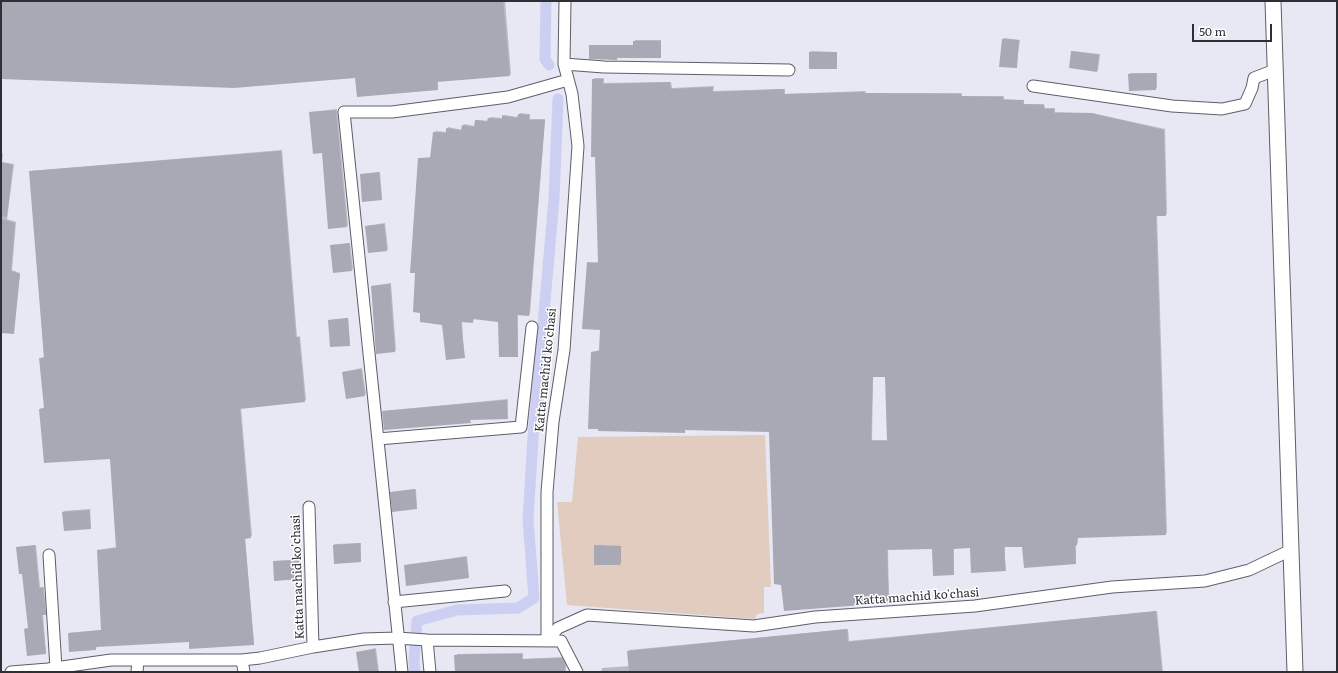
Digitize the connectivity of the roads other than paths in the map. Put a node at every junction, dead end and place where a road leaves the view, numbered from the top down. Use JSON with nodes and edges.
{"nodes":[{"id":1,"x":565,"y":1,"type":"edge"},
{"id":2,"x":1273,"y":1,"type":"edge"},
{"id":3,"x":564,"y":64,"type":"junction"},
{"id":4,"x":789,"y":70,"type":"dead end"},
{"id":5,"x":1275,"y":70,"type":"junction"},
{"id":6,"x":568,"y":80,"type":"junction"},
{"id":7,"x":1033,"y":86,"type":"dead end"},
{"id":8,"x":532,"y":327,"type":"dead end"},
{"id":9,"x":378,"y":439,"type":"junction"},
{"id":10,"x":309,"y":507,"type":"dead end"},
{"id":11,"x":1291,"y":550,"type":"junction"},
{"id":12,"x":49,"y":555,"type":"dead end"},
{"id":13,"x":505,"y":591,"type":"dead end"},
{"id":14,"x":394,"y":602,"type":"junction"},
{"id":15,"x":397,"y":638,"type":"junction"},
{"id":16,"x":427,"y":640,"type":"junction"},
{"id":17,"x":547,"y":641,"type":"junction"},
{"id":18,"x":313,"y":647,"type":"junction"},
{"id":19,"x":138,"y":660,"type":"junction"},
{"id":20,"x":242,"y":660,"type":"junction"},
{"id":21,"x":50,"y":670,"type":"edge"},
{"id":22,"x":11,"y":672,"type":"edge"},
{"id":23,"x":137,"y":672,"type":"edge"},
{"id":24,"x":244,"y":672,"type":"edge"},
{"id":25,"x":402,"y":672,"type":"edge"},
{"id":26,"x":430,"y":672,"type":"edge"},
{"id":27,"x":577,"y":672,"type":"edge"},
{"id":28,"x":1295,"y":672,"type":"edge"}],
"edges":[{"from":1,"to":3,"type":"street","name":"Katta machid ko'chasi"},
{"from":2,"to":5,"type":"street"},
{"from":3,"to":4,"type":"street"},
{"from":3,"to":6,"type":"street","name":"Katta machid ko'chasi"},
{"from":5,"to":7,"type":"street"},
{"from":5,"to":11,"type":"street"},
{"from":6,"to":9,"type":"street"},
{"from":6,"to":17,"type":"street","name":"Katta machid ko'chasi"},
{"from":8,"to":9,"type":"street","name":"Katta machid ko'chasi"},
{"from":9,"to":14,"type":"street"},
{"from":10,"to":18,"type":"street","name":"Katta machid ko'chasi"},
{"from":11,"to":17,"type":"street","name":"Katta machid ko'chasi"},
{"from":11,"to":28,"type":"street"},
{"from":12,"to":21,"type":"street"},
{"from":13,"to":14,"type":"street"},
{"from":14,"to":15,"type":"street"},
{"from":15,"to":16,"type":"street","name":"Katta machid ko'chasi"},
{"from":15,"to":18,"type":"street","name":"Katta machid ko'chasi"},
{"from":15,"to":25,"type":"street"},
{"from":16,"to":17,"type":"street"},
{"from":16,"to":26,"type":"street"},
{"from":17,"to":27,"type":"street"},
{"from":18,"to":20,"type":"street","name":"Katta machid ko'chasi"},
{"from":19,"to":20,"type":"street","name":"Katta machid ko'chasi"},
{"from":19,"to":21,"type":"street","name":"Katta machid ko'chasi"},
{"from":19,"to":23,"type":"street"},
{"from":20,"to":24,"type":"street"},
{"from":21,"to":22,"type":"street","name":"Katta machid ko'chasi"}]}
